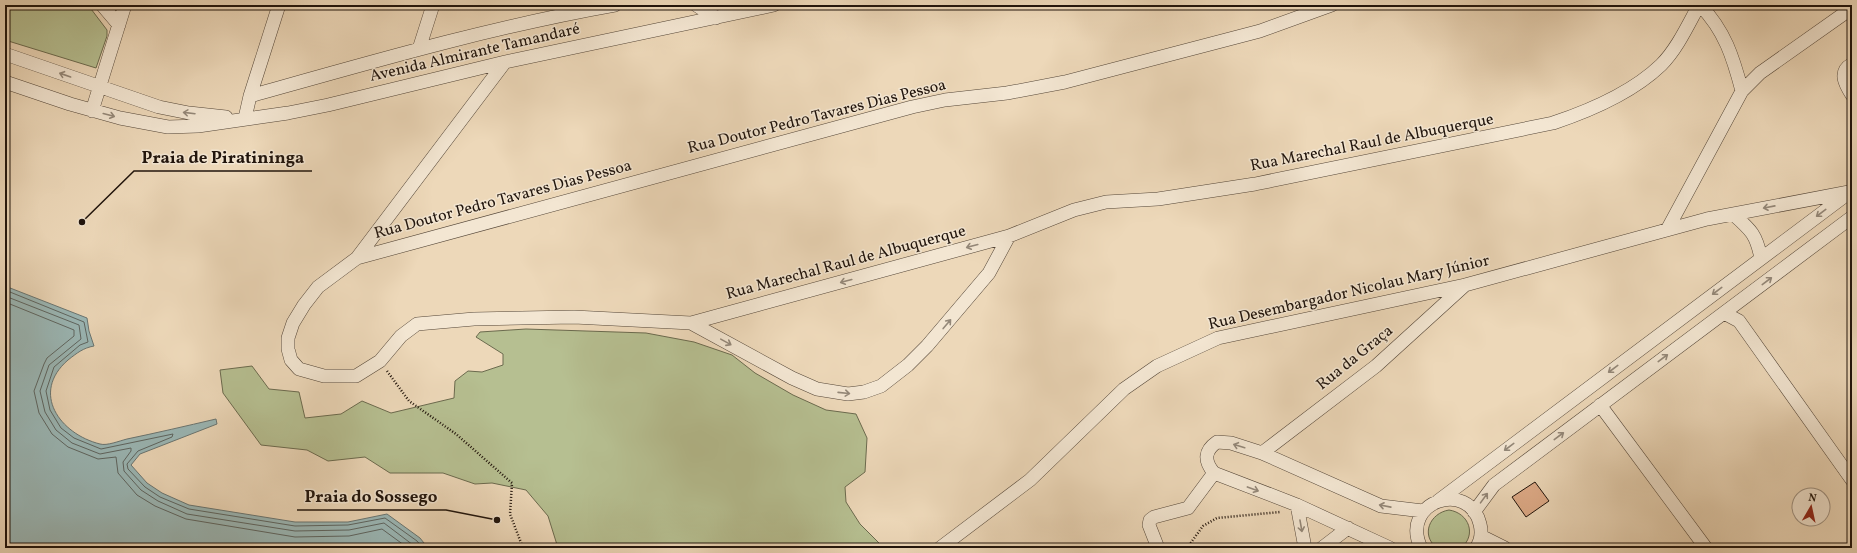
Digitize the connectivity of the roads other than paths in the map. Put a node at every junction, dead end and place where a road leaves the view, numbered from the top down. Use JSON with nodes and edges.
{"nodes":[{"id":1,"x":102,"y":5,"type":"edge"},
{"id":2,"x":125,"y":5,"type":"edge"},
{"id":3,"x":279,"y":5,"type":"edge"},
{"id":4,"x":433,"y":5,"type":"edge"},
{"id":5,"x":615,"y":5,"type":"edge"},
{"id":6,"x":696,"y":5,"type":"edge"},
{"id":7,"x":774,"y":5,"type":"edge"},
{"id":8,"x":1332,"y":5,"type":"edge"},
{"id":9,"x":1700,"y":5,"type":"edge"},
{"id":10,"x":578,"y":8,"type":"edge"},
{"id":11,"x":754,"y":8,"type":"edge"},
{"id":12,"x":1852,"y":8,"type":"edge"},
{"id":13,"x":716,"y":18,"type":"junction"},
{"id":14,"x":118,"y":25,"type":"junction"},
{"id":15,"x":420,"y":49,"type":"junction"},
{"id":16,"x":5,"y":54,"type":"edge"},
{"id":17,"x":505,"y":62,"type":"junction"},
{"id":18,"x":1852,"y":64,"type":"edge"},
{"id":19,"x":5,"y":82,"type":"edge"},
{"id":20,"x":100,"y":87,"type":"junction"},
{"id":21,"x":1742,"y":91,"type":"junction"},
{"id":22,"x":1852,"y":95,"type":"edge"},
{"id":23,"x":250,"y":96,"type":"junction"},
{"id":24,"x":92,"y":111,"type":"junction"},
{"id":25,"x":243,"y":118,"type":"junction"},
{"id":26,"x":1850,"y":191,"type":"edge"},
{"id":27,"x":1733,"y":214,"type":"junction"},
{"id":28,"x":1852,"y":217,"type":"edge"},
{"id":29,"x":1667,"y":230,"type":"junction"},
{"id":30,"x":1009,"y":236,"type":"junction"},
{"id":31,"x":357,"y":258,"type":"junction"},
{"id":32,"x":1761,"y":258,"type":"junction"},
{"id":33,"x":1465,"y":285,"type":"junction"},
{"id":34,"x":1737,"y":303,"type":"junction"},
{"id":35,"x":1724,"y":313,"type":"junction"},
{"id":36,"x":1739,"y":321,"type":"junction"},
{"id":37,"x":691,"y":323,"type":"junction"},
{"id":38,"x":1600,"y":405,"type":"junction"},
{"id":39,"x":1262,"y":453,"type":"junction"},
{"id":40,"x":1214,"y":473,"type":"junction"},
{"id":41,"x":1852,"y":480,"type":"edge"},
{"id":42,"x":1438,"y":501,"type":"junction"},
{"id":43,"x":1297,"y":508,"type":"junction"},
{"id":44,"x":1423,"y":511,"type":"junction"},
{"id":45,"x":1474,"y":512,"type":"junction"},
{"id":46,"x":1348,"y":528,"type":"junction"},
{"id":47,"x":1478,"y":542,"type":"edge"},
{"id":48,"x":940,"y":548,"type":"edge"},
{"id":49,"x":1158,"y":548,"type":"edge"},
{"id":50,"x":1305,"y":548,"type":"edge"},
{"id":51,"x":1322,"y":548,"type":"edge"},
{"id":52,"x":1390,"y":548,"type":"edge"},
{"id":53,"x":1421,"y":548,"type":"edge"},
{"id":54,"x":1505,"y":548,"type":"edge"},
{"id":55,"x":1706,"y":548,"type":"edge"}],
"edges":[{"from":1,"to":14,"type":"street"},
{"from":2,"to":14,"type":"street"},
{"from":3,"to":23,"type":"street"},
{"from":4,"to":15,"type":"street"},
{"from":5,"to":10,"type":"street","name":"Avenida Almirante Tamandaré"},
{"from":6,"to":13,"type":"street"},
{"from":7,"to":11,"type":"street","name":"Avenida Almirante Tamandaré"},
{"from":8,"to":31,"type":"street","name":"Rua Doutor Pedro Tavares Dias Pessoa"},
{"from":9,"to":21,"type":"street"},
{"from":9,"to":30,"type":"street","name":"Rua Marechal Raul de Albuquerque"},
{"from":10,"to":15,"type":"street","name":"Avenida Almirante Tamandaré"},
{"from":11,"to":13,"type":"street","name":"Avenida Almirante Tamandaré"},
{"from":12,"to":21,"type":"street"},
{"from":13,"to":17,"type":"street","name":"Avenida Almirante Tamandaré"},
{"from":14,"to":20,"type":"street"},
{"from":15,"to":23,"type":"street","name":"Avenida Almirante Tamandaré"},
{"from":20,"to":16,"type":"street","name":"Avenida Almirante Tamandaré","one_way":true},
{"from":17,"to":25,"type":"street","name":"Avenida Almirante Tamandaré"},
{"from":17,"to":31,"type":"street","name":"Rua Marechal Raul de Albuquerque"},
{"from":18,"to":22,"type":"street"},
{"from":19,"to":24,"type":"street","name":"Avenida Almirante Tamandaré"},
{"from":20,"to":24,"type":"street"},
{"from":25,"to":20,"type":"street","name":"Avenida Almirante Tamandaré","one_way":true},
{"from":21,"to":29,"type":"street"},
{"from":23,"to":25,"type":"street"},
{"from":24,"to":25,"type":"street","name":"Avenida Almirante Tamandaré","one_way":true},
{"from":26,"to":27,"type":"street","name":"Rua Desembargador Nicolau Mary Júnior","one_way":true},
{"from":26,"to":32,"type":"street","one_way":true},
{"from":27,"to":29,"type":"street","name":"Rua Desembargador Nicolau Mary Júnior"},
{"from":27,"to":32,"type":"street"},
{"from":34,"to":28,"type":"street","one_way":true},
{"from":29,"to":33,"type":"street","name":"Rua Desembargador Nicolau Mary Júnior"},
{"from":30,"to":37,"type":"street","name":"Rua Marechal Raul de Albuquerque","one_way":true},
{"from":37,"to":30,"type":"street","name":"Rua Marechal Raul de Albuquerque","one_way":true},
{"from":31,"to":37,"type":"street","name":"Rua Marechal Raul de Albuquerque"},
{"from":32,"to":42,"type":"street","one_way":true},
{"from":33,"to":39,"type":"street","name":"Rua da Graça"},
{"from":33,"to":48,"type":"street","name":"Rua Desembargador Nicolau Mary Júnior"},
{"from":34,"to":35,"type":"street"},
{"from":34,"to":36,"type":"street"},
{"from":35,"to":36,"type":"street"},
{"from":38,"to":35,"type":"street","one_way":true},
{"from":36,"to":41,"type":"street"},
{"from":45,"to":38,"type":"street","one_way":true},
{"from":38,"to":55,"type":"street"},
{"from":39,"to":40,"type":"street","one_way":true},
{"from":44,"to":39,"type":"street","one_way":true},
{"from":40,"to":43,"type":"street","one_way":true},
{"from":40,"to":49,"type":"street"},
{"from":42,"to":44,"type":"street"},
{"from":42,"to":45,"type":"street"},
{"from":43,"to":46,"type":"street"},
{"from":43,"to":50,"type":"street","one_way":true},
{"from":44,"to":53,"type":"street"},
{"from":45,"to":47,"type":"street"},
{"from":46,"to":51,"type":"street"},
{"from":46,"to":52,"type":"street"},
{"from":47,"to":54,"type":"street"}]}
